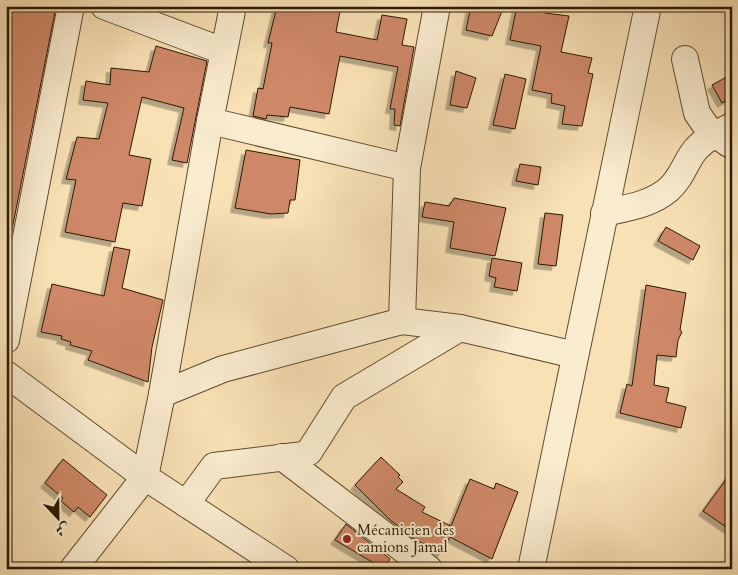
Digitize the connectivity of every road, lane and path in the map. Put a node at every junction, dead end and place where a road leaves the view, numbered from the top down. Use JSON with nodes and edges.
{"nodes":[{"id":1,"x":71,"y":6,"type":"edge"},
{"id":2,"x":104,"y":6,"type":"edge"},
{"id":3,"x":233,"y":6,"type":"edge"},
{"id":4,"x":437,"y":6,"type":"edge"},
{"id":5,"x":648,"y":6,"type":"edge"},
{"id":6,"x":223,"y":51,"type":"junction"},
{"id":7,"x":685,"y":59,"type":"dead end"},
{"id":8,"x":210,"y":121,"type":"junction"},
{"id":9,"x":726,"y":135,"type":"edge"},
{"id":10,"x":407,"y":168,"type":"junction"},
{"id":11,"x":604,"y":213,"type":"junction"},
{"id":12,"x":402,"y":321,"type":"junction"},
{"id":13,"x":460,"y":328,"type":"junction"},
{"id":14,"x":6,"y":340,"type":"edge"},
{"id":15,"x":575,"y":355,"type":"junction"},
{"id":16,"x":6,"y":374,"type":"edge"},
{"id":17,"x":162,"y":394,"type":"junction"},
{"id":18,"x":282,"y":457,"type":"junction"},
{"id":19,"x":145,"y":477,"type":"junction"},
{"id":20,"x":186,"y":504,"type":"junction"},
{"id":21,"x":73,"y":569,"type":"edge"},
{"id":22,"x":286,"y":569,"type":"edge"},
{"id":23,"x":429,"y":569,"type":"edge"},
{"id":24,"x":531,"y":569,"type":"edge"}],
"edges":[{"from":1,"to":14,"type":"street"},
{"from":2,"to":6,"type":"street"},
{"from":3,"to":6,"type":"street"},
{"from":4,"to":10,"type":"street"},
{"from":5,"to":11,"type":"street"},
{"from":6,"to":8,"type":"street"},
{"from":7,"to":9,"type":"street"},
{"from":8,"to":10,"type":"street"},
{"from":8,"to":17,"type":"street"},
{"from":9,"to":11,"type":"street"},
{"from":10,"to":12,"type":"street"},
{"from":11,"to":15,"type":"street"},
{"from":12,"to":13,"type":"street"},
{"from":12,"to":17,"type":"street"},
{"from":13,"to":15,"type":"street"},
{"from":13,"to":18,"type":"street"},
{"from":15,"to":24,"type":"street"},
{"from":16,"to":19,"type":"street"},
{"from":17,"to":19,"type":"street"},
{"from":18,"to":20,"type":"street"},
{"from":18,"to":23,"type":"street"},
{"from":19,"to":20,"type":"street"},
{"from":19,"to":21,"type":"street"},
{"from":20,"to":22,"type":"street"}]}
